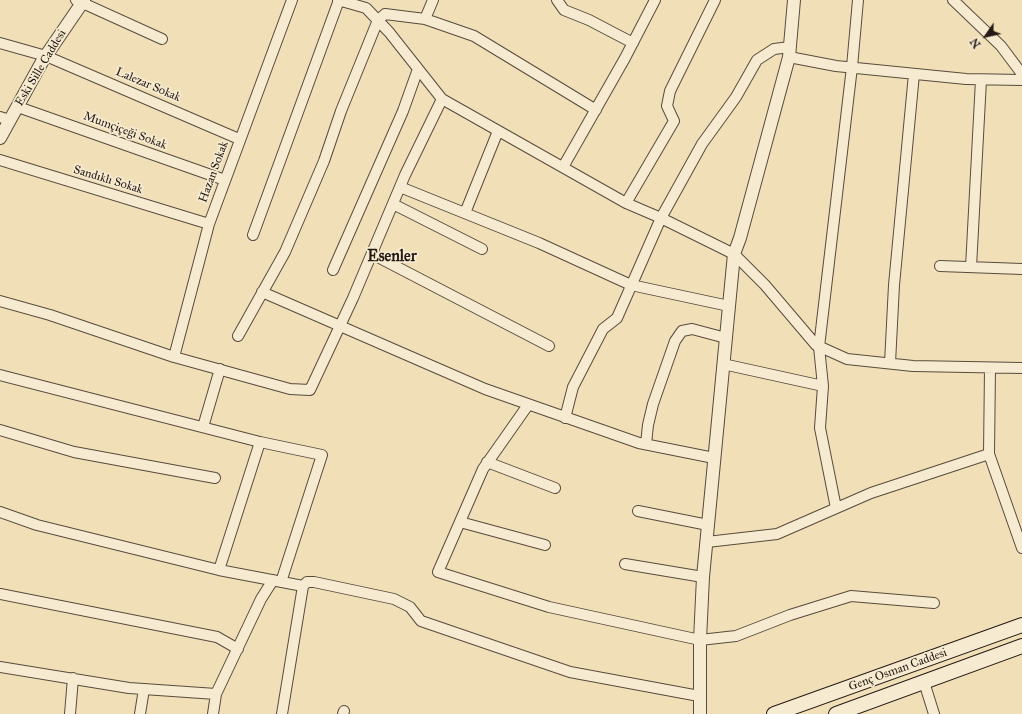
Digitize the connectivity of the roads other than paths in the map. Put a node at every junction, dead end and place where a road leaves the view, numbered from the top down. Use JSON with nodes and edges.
{"nodes":[{"id":1,"x":292,"y":0,"type":"edge"},
{"id":2,"x":338,"y":0,"type":"edge"},
{"id":3,"x":433,"y":0,"type":"edge"},
{"id":4,"x":557,"y":0,"type":"edge"},
{"id":5,"x":655,"y":0,"type":"edge"},
{"id":6,"x":715,"y":0,"type":"edge"},
{"id":7,"x":794,"y":0,"type":"edge"},
{"id":8,"x":858,"y":0,"type":"edge"},
{"id":9,"x":953,"y":0,"type":"edge"},
{"id":10,"x":81,"y":1,"type":"edge"},
{"id":11,"x":426,"y":19,"type":"junction"},
{"id":12,"x":378,"y":20,"type":"junction"},
{"id":13,"x":162,"y":39,"type":"dead end"},
{"id":14,"x":0,"y":43,"type":"edge"},
{"id":15,"x":633,"y":43,"type":"junction"},
{"id":16,"x":789,"y":52,"type":"junction"},
{"id":17,"x":46,"y":56,"type":"junction"},
{"id":18,"x":852,"y":67,"type":"junction"},
{"id":19,"x":418,"y":69,"type":"junction"},
{"id":20,"x":914,"y":74,"type":"junction"},
{"id":21,"x":1022,"y":74,"type":"edge"},
{"id":22,"x":980,"y":80,"type":"junction"},
{"id":23,"x":1022,"y":80,"type":"edge"},
{"id":24,"x":442,"y":98,"type":"junction"},
{"id":25,"x":18,"y":107,"type":"junction"},
{"id":26,"x":596,"y":110,"type":"junction"},
{"id":27,"x":5,"y":119,"type":"edge"},
{"id":28,"x":498,"y":131,"type":"junction"},
{"id":29,"x":0,"y":138,"type":"edge"},
{"id":30,"x":239,"y":140,"type":"junction"},
{"id":31,"x":0,"y":160,"type":"edge"},
{"id":32,"x":563,"y":167,"type":"junction"},
{"id":33,"x":224,"y":180,"type":"junction"},
{"id":34,"x":400,"y":187,"type":"junction"},
{"id":35,"x":626,"y":203,"type":"junction"},
{"id":36,"x":393,"y":204,"type":"junction"},
{"id":37,"x":465,"y":213,"type":"junction"},
{"id":38,"x":662,"y":218,"type":"junction"},
{"id":39,"x":208,"y":224,"type":"junction"},
{"id":40,"x":253,"y":235,"type":"dead end"},
{"id":41,"x":482,"y":249,"type":"dead end"},
{"id":42,"x":372,"y":254,"type":"junction"},
{"id":43,"x":734,"y":254,"type":"junction"},
{"id":44,"x":940,"y":266,"type":"dead end"},
{"id":45,"x":971,"y":267,"type":"junction"},
{"id":46,"x":1022,"y":269,"type":"edge"},
{"id":47,"x":334,"y":270,"type":"dead end"},
{"id":48,"x":631,"y":285,"type":"junction"},
{"id":49,"x":262,"y":292,"type":"junction"},
{"id":50,"x":0,"y":301,"type":"edge"},
{"id":51,"x":729,"y":306,"type":"junction"},
{"id":52,"x":340,"y":326,"type":"junction"},
{"id":53,"x":238,"y":336,"type":"dead end"},
{"id":54,"x":726,"y":338,"type":"junction"},
{"id":55,"x":549,"y":346,"type":"dead end"},
{"id":56,"x":819,"y":347,"type":"junction"},
{"id":57,"x":174,"y":357,"type":"junction"},
{"id":58,"x":723,"y":364,"type":"junction"},
{"id":59,"x":890,"y":364,"type":"junction"},
{"id":60,"x":990,"y":368,"type":"junction"},
{"id":61,"x":1022,"y":368,"type":"edge"},
{"id":62,"x":220,"y":369,"type":"junction"},
{"id":63,"x":0,"y":375,"type":"edge"},
{"id":64,"x":823,"y":386,"type":"junction"},
{"id":65,"x":528,"y":404,"type":"junction"},
{"id":66,"x":564,"y":418,"type":"junction"},
{"id":67,"x":203,"y":427,"type":"junction"},
{"id":68,"x":0,"y":430,"type":"edge"},
{"id":69,"x":260,"y":442,"type":"junction"},
{"id":70,"x":646,"y":444,"type":"junction"},
{"id":71,"x":989,"y":454,"type":"junction"},
{"id":72,"x":714,"y":458,"type":"junction"},
{"id":73,"x":487,"y":462,"type":"junction"},
{"id":74,"x":215,"y":478,"type":"dead end"},
{"id":75,"x":555,"y":488,"type":"dead end"},
{"id":76,"x":836,"y":508,"type":"junction"},
{"id":77,"x":638,"y":511,"type":"dead end"},
{"id":78,"x":0,"y":512,"type":"edge"},
{"id":79,"x":460,"y":522,"type":"junction"},
{"id":80,"x":708,"y":525,"type":"junction"},
{"id":81,"x":707,"y":542,"type":"junction"},
{"id":82,"x":545,"y":545,"type":"dead end"},
{"id":83,"x":1022,"y":548,"type":"edge"},
{"id":84,"x":625,"y":564,"type":"dead end"},
{"id":85,"x":219,"y":570,"type":"junction"},
{"id":86,"x":703,"y":577,"type":"junction"},
{"id":87,"x":277,"y":581,"type":"junction"},
{"id":88,"x":303,"y":586,"type":"junction"},
{"id":89,"x":0,"y":594,"type":"edge"},
{"id":90,"x":934,"y":603,"type":"dead end"},
{"id":91,"x":1022,"y":625,"type":"edge"},
{"id":92,"x":700,"y":640,"type":"junction"},
{"id":93,"x":1022,"y":646,"type":"edge"},
{"id":94,"x":238,"y":649,"type":"junction"},
{"id":95,"x":0,"y":667,"type":"edge"},
{"id":96,"x":74,"y":678,"type":"junction"},
{"id":97,"x":924,"y":682,"type":"junction"},
{"id":98,"x":144,"y":689,"type":"junction"},
{"id":99,"x":216,"y":694,"type":"junction"},
{"id":100,"x":699,"y":696,"type":"junction"},
{"id":101,"x":70,"y":714,"type":"edge"},
{"id":102,"x":140,"y":714,"type":"edge"},
{"id":103,"x":213,"y":714,"type":"edge"},
{"id":104,"x":282,"y":714,"type":"edge"},
{"id":105,"x":700,"y":714,"type":"edge"},
{"id":106,"x":774,"y":714,"type":"edge"},
{"id":107,"x":836,"y":714,"type":"edge"},
{"id":108,"x":934,"y":714,"type":"edge"}],
"edges":[{"from":1,"to":30,"type":"street","name":"Hazan Sokak"},
{"from":2,"to":12,"type":"street"},
{"from":2,"to":40,"type":"street"},
{"from":3,"to":11,"type":"street"},
{"from":4,"to":15,"type":"street"},
{"from":5,"to":15,"type":"street"},
{"from":6,"to":35,"type":"street"},
{"from":7,"to":16,"type":"street"},
{"from":8,"to":18,"type":"street"},
{"from":9,"to":21,"type":"street"},
{"from":10,"to":13,"type":"street"},
{"from":10,"to":17,"type":"street","name":"Eski Sille Caddesi"},
{"from":11,"to":12,"type":"street"},
{"from":11,"to":26,"type":"street"},
{"from":12,"to":19,"type":"street"},
{"from":12,"to":49,"type":"street"},
{"from":14,"to":17,"type":"street","name":"Lalezar Sokak"},
{"from":15,"to":26,"type":"street"},
{"from":16,"to":18,"type":"street"},
{"from":16,"to":38,"type":"street"},
{"from":16,"to":43,"type":"street"},
{"from":17,"to":25,"type":"street","name":"Eski Sille Caddesi"},
{"from":17,"to":30,"type":"street","name":"Lalezar Sokak"},
{"from":18,"to":20,"type":"street"},
{"from":18,"to":56,"type":"street"},
{"from":19,"to":24,"type":"street"},
{"from":19,"to":47,"type":"street"},
{"from":20,"to":22,"type":"street"},
{"from":20,"to":59,"type":"street"},
{"from":22,"to":23,"type":"street"},
{"from":22,"to":45,"type":"street"},
{"from":24,"to":28,"type":"street"},
{"from":24,"to":34,"type":"street"},
{"from":25,"to":27,"type":"street","name":"Eski Sille Caddesi"},
{"from":25,"to":33,"type":"street","name":"Mumçiçeği Sokak"},
{"from":26,"to":32,"type":"street"},
{"from":27,"to":29,"type":"street","name":"Eski Sille Caddesi"},
{"from":28,"to":32,"type":"street"},
{"from":28,"to":37,"type":"street"},
{"from":30,"to":33,"type":"street","name":"Hazan Sokak"},
{"from":31,"to":39,"type":"street","name":"Sandıklı Sokak"},
{"from":32,"to":35,"type":"street"},
{"from":33,"to":39,"type":"street","name":"Hazan Sokak"},
{"from":34,"to":36,"type":"street"},
{"from":34,"to":37,"type":"street"},
{"from":35,"to":38,"type":"street"},
{"from":36,"to":41,"type":"street"},
{"from":36,"to":42,"type":"street"},
{"from":37,"to":48,"type":"street"},
{"from":38,"to":43,"type":"street"},
{"from":38,"to":48,"type":"street"},
{"from":39,"to":57,"type":"street","name":"Hazan Sokak"},
{"from":42,"to":52,"type":"street"},
{"from":42,"to":55,"type":"street"},
{"from":43,"to":51,"type":"street"},
{"from":43,"to":56,"type":"street"},
{"from":44,"to":45,"type":"street"},
{"from":45,"to":46,"type":"street"},
{"from":48,"to":51,"type":"street"},
{"from":48,"to":66,"type":"street"},
{"from":49,"to":52,"type":"street"},
{"from":49,"to":53,"type":"street"},
{"from":50,"to":57,"type":"street"},
{"from":51,"to":54,"type":"street"},
{"from":52,"to":62,"type":"street"},
{"from":52,"to":65,"type":"street"},
{"from":54,"to":58,"type":"street"},
{"from":54,"to":70,"type":"street"},
{"from":56,"to":59,"type":"street"},
{"from":56,"to":64,"type":"street"},
{"from":57,"to":62,"type":"street"},
{"from":58,"to":64,"type":"street"},
{"from":58,"to":72,"type":"street"},
{"from":59,"to":60,"type":"street"},
{"from":60,"to":61,"type":"street"},
{"from":60,"to":71,"type":"street"},
{"from":62,"to":67,"type":"street"},
{"from":63,"to":67,"type":"street"},
{"from":64,"to":76,"type":"street"},
{"from":65,"to":66,"type":"street"},
{"from":65,"to":73,"type":"street"},
{"from":66,"to":70,"type":"street"},
{"from":67,"to":69,"type":"street"},
{"from":68,"to":74,"type":"street"},
{"from":69,"to":85,"type":"street"},
{"from":69,"to":87,"type":"street"},
{"from":70,"to":72,"type":"street"},
{"from":71,"to":76,"type":"street"},
{"from":71,"to":83,"type":"street"},
{"from":72,"to":80,"type":"street"},
{"from":73,"to":75,"type":"street"},
{"from":73,"to":79,"type":"street"},
{"from":76,"to":81,"type":"street"},
{"from":77,"to":80,"type":"street"},
{"from":78,"to":85,"type":"street"},
{"from":79,"to":82,"type":"street"},
{"from":79,"to":92,"type":"street"},
{"from":80,"to":81,"type":"street"},
{"from":81,"to":86,"type":"street"},
{"from":84,"to":86,"type":"street"},
{"from":85,"to":87,"type":"street"},
{"from":86,"to":92,"type":"street"},
{"from":87,"to":88,"type":"street"},
{"from":87,"to":94,"type":"street"},
{"from":88,"to":100,"type":"street"},
{"from":88,"to":104,"type":"street"},
{"from":89,"to":94,"type":"street"},
{"from":90,"to":92,"type":"street"},
{"from":91,"to":106,"type":"main road","name":"Genç Osman Caddesi"},
{"from":92,"to":100,"type":"street"},
{"from":93,"to":97,"type":"main road","name":"Genç Osman Caddesi"},
{"from":94,"to":99,"type":"street"},
{"from":95,"to":96,"type":"street"},
{"from":96,"to":98,"type":"street"},
{"from":96,"to":101,"type":"street"},
{"from":97,"to":107,"type":"main road","name":"Genç Osman Caddesi"},
{"from":97,"to":108,"type":"street"},
{"from":98,"to":99,"type":"street"},
{"from":98,"to":102,"type":"street"},
{"from":99,"to":103,"type":"street"},
{"from":100,"to":105,"type":"street"}]}
